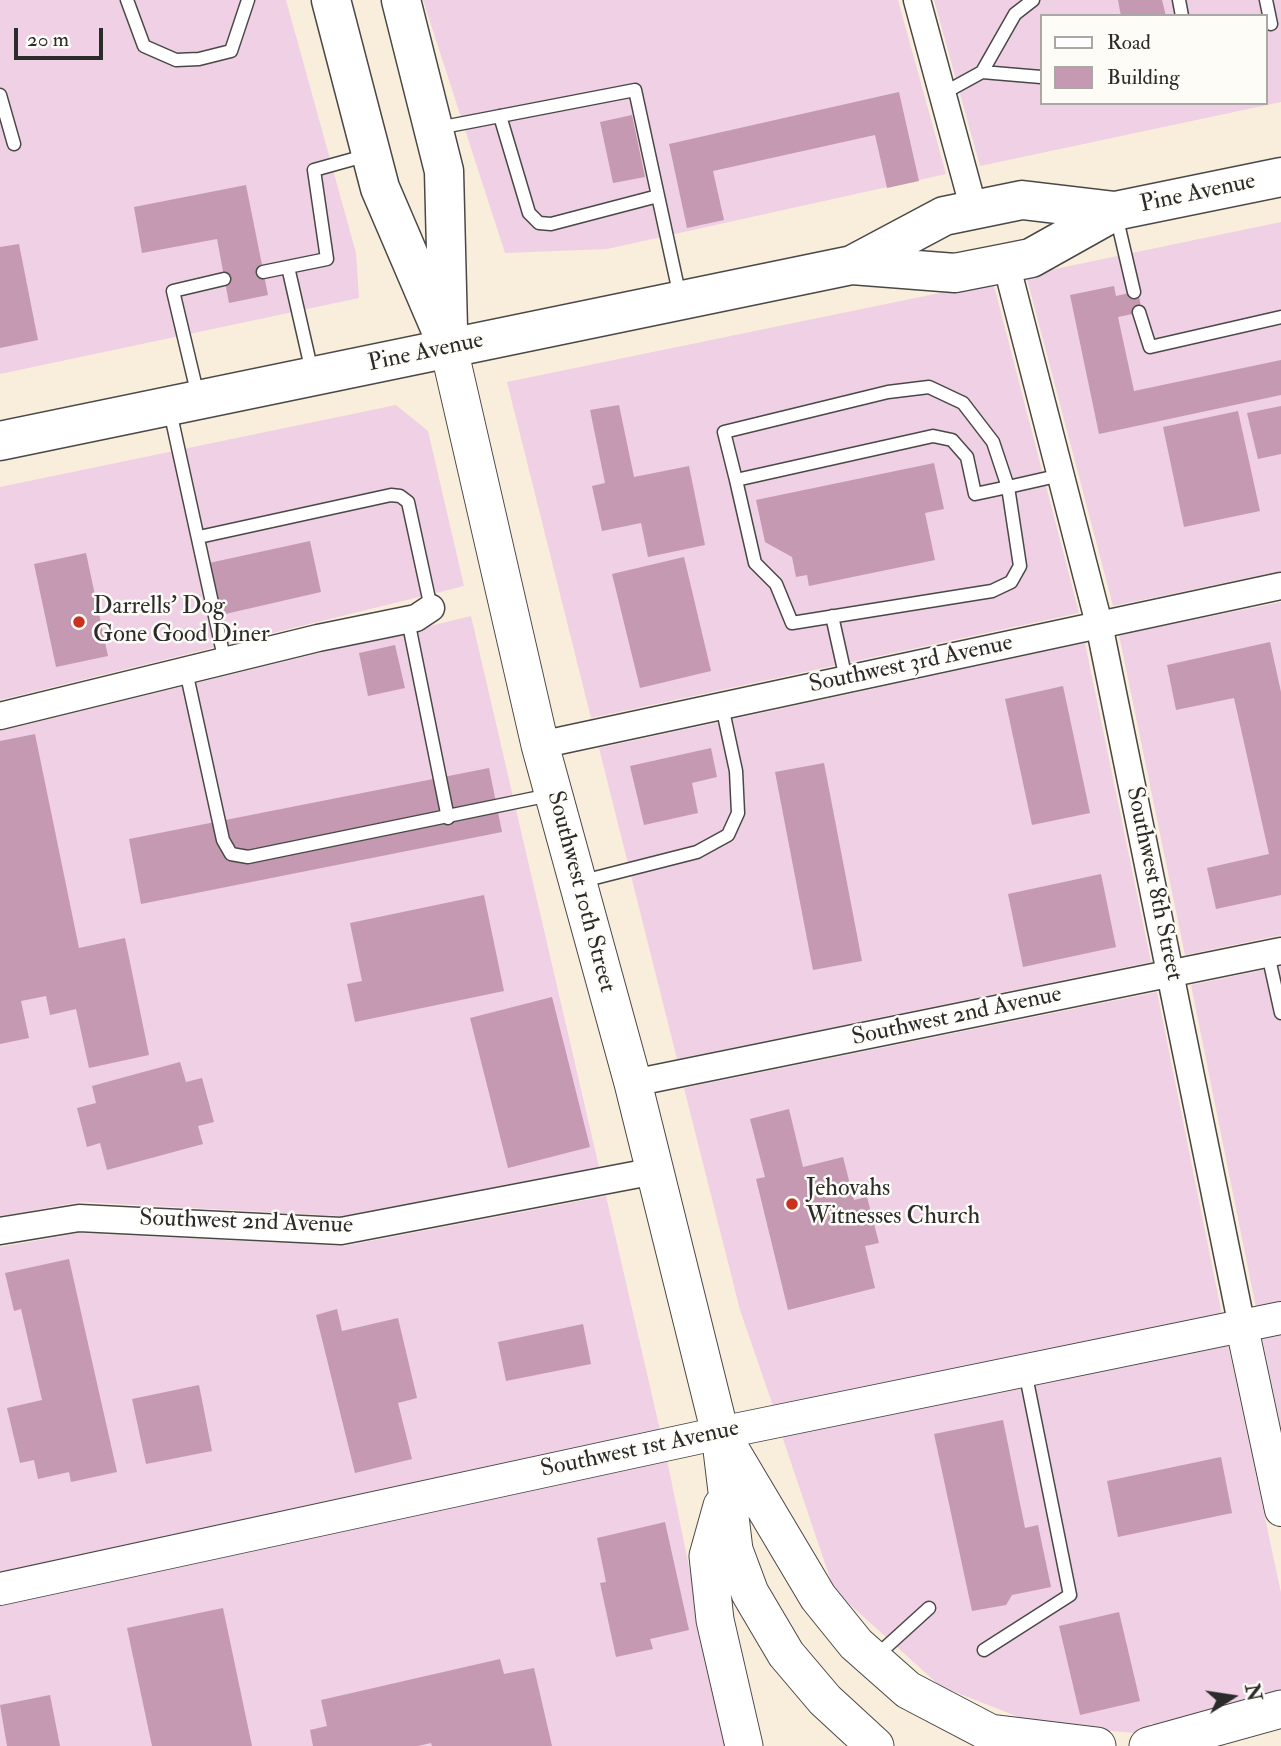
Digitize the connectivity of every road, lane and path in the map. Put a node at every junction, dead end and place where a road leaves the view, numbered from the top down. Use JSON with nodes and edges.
{"nodes":[{"id":1,"x":127,"y":0,"type":"edge"},
{"id":2,"x":248,"y":0,"type":"edge"},
{"id":3,"x":331,"y":0,"type":"edge"},
{"id":4,"x":401,"y":0,"type":"edge"},
{"id":5,"x":917,"y":0,"type":"edge"},
{"id":6,"x":1033,"y":0,"type":"edge"},
{"id":7,"x":1266,"y":0,"type":"edge"},
{"id":8,"x":1272,"y":24,"type":"edge"},
{"id":9,"x":982,"y":72,"type":"junction"},
{"id":10,"x":1040,"y":77,"type":"edge"},
{"id":11,"x":942,"y":94,"type":"junction"},
{"id":12,"x":0,"y":95,"type":"edge"},
{"id":13,"x":500,"y":116,"type":"junction"},
{"id":14,"x":434,"y":129,"type":"junction"},
{"id":15,"x":15,"y":144,"type":"dead end"},
{"id":16,"x":371,"y":154,"type":"junction"},
{"id":17,"x":1281,"y":177,"type":"edge"},
{"id":18,"x":658,"y":196,"type":"junction"},
{"id":19,"x":974,"y":210,"type":"junction"},
{"id":20,"x":1115,"y":211,"type":"junction"},
{"id":21,"x":1006,"y":263,"type":"junction"},
{"id":22,"x":852,"y":265,"type":"junction"},
{"id":23,"x":288,"y":267,"type":"junction"},
{"id":24,"x":263,"y":272,"type":"dead end"},
{"id":25,"x":224,"y":279,"type":"dead end"},
{"id":26,"x":1134,"y":292,"type":"dead end"},
{"id":27,"x":681,"y":300,"type":"junction"},
{"id":28,"x":1139,"y":312,"type":"dead end"},
{"id":29,"x":1281,"y":317,"type":"edge"},
{"id":30,"x":449,"y":349,"type":"junction"},
{"id":31,"x":313,"y":376,"type":"junction"},
{"id":32,"x":184,"y":404,"type":"junction"},
{"id":33,"x":0,"y":441,"type":"edge"},
{"id":34,"x":1061,"y":475,"type":"junction"},
{"id":35,"x":736,"y":480,"type":"junction"},
{"id":36,"x":1008,"y":487,"type":"junction"},
{"id":37,"x":199,"y":537,"type":"junction"},
{"id":38,"x":1281,"y":586,"type":"edge"},
{"id":39,"x":419,"y":614,"type":"junction"},
{"id":40,"x":832,"y":616,"type":"junction"},
{"id":41,"x":1099,"y":624,"type":"junction"},
{"id":42,"x":225,"y":662,"type":"junction"},
{"id":43,"x":186,"y":671,"type":"junction"},
{"id":44,"x":846,"y":679,"type":"junction"},
{"id":45,"x":722,"y":706,"type":"junction"},
{"id":46,"x":0,"y":716,"type":"edge"},
{"id":47,"x":540,"y":745,"type":"junction"},
{"id":48,"x":554,"y":794,"type":"junction"},
{"id":49,"x":448,"y":818,"type":"junction"},
{"id":50,"x":578,"y":882,"type":"junction"},
{"id":51,"x":1274,"y":953,"type":"edge"},
{"id":52,"x":1171,"y":974,"type":"junction"},
{"id":53,"x":1281,"y":1013,"type":"edge"},
{"id":54,"x":633,"y":1083,"type":"junction"},
{"id":55,"x":655,"y":1171,"type":"junction"},
{"id":56,"x":0,"y":1231,"type":"edge"},
{"id":57,"x":1281,"y":1318,"type":"edge"},
{"id":58,"x":1242,"y":1327,"type":"junction"},
{"id":59,"x":1025,"y":1371,"type":"junction"},
{"id":60,"x":720,"y":1433,"type":"junction"},
{"id":61,"x":727,"y":1488,"type":"junction"},
{"id":62,"x":1281,"y":1510,"type":"edge"},
{"id":63,"x":0,"y":1589,"type":"edge"},
{"id":64,"x":929,"y":1608,"type":"dead end"},
{"id":65,"x":984,"y":1650,"type":"dead end"},
{"id":66,"x":873,"y":1659,"type":"junction"},
{"id":67,"x":1281,"y":1709,"type":"edge"},
{"id":68,"x":1152,"y":1745,"type":"edge"},
{"id":69,"x":744,"y":1746,"type":"edge"},
{"id":70,"x":875,"y":1746,"type":"edge"},
{"id":71,"x":1097,"y":1746,"type":"edge"}],
"edges":[{"from":1,"to":2,"type":"lane"},
{"from":3,"to":16,"type":"main road","name":"Southwest 10th Street"},
{"from":4,"to":14,"type":"main road","name":"Southwest 10th Street"},
{"from":5,"to":11,"type":"street"},
{"from":6,"to":9,"type":"lane"},
{"from":7,"to":8,"type":"lane"},
{"from":9,"to":10,"type":"lane"},
{"from":9,"to":11,"type":"lane"},
{"from":11,"to":19,"type":"street"},
{"from":12,"to":15,"type":"lane"},
{"from":13,"to":14,"type":"lane"},
{"from":13,"to":18,"type":"lane"},
{"from":13,"to":18,"type":"lane"},
{"from":14,"to":30,"type":"main road","name":"Southwest 10th Street"},
{"from":16,"to":23,"type":"lane"},
{"from":16,"to":30,"type":"main road","name":"Southwest 10th Street"},
{"from":17,"to":20,"type":"main road","name":"Pine Avenue"},
{"from":18,"to":27,"type":"lane"},
{"from":19,"to":20,"type":"main road","name":"Pine Avenue"},
{"from":19,"to":22,"type":"main road","name":"Pine Avenue"},
{"from":20,"to":21,"type":"main road","name":"Pine Avenue"},
{"from":20,"to":26,"type":"lane"},
{"from":21,"to":22,"type":"main road","name":"Pine Avenue"},
{"from":21,"to":34,"type":"street","name":"Southwest 8th Street"},
{"from":22,"to":27,"type":"main road","name":"Pine Avenue"},
{"from":23,"to":24,"type":"lane"},
{"from":23,"to":31,"type":"lane"},
{"from":25,"to":32,"type":"lane"},
{"from":27,"to":30,"type":"main road","name":"Pine Avenue"},
{"from":28,"to":29,"type":"lane"},
{"from":30,"to":31,"type":"main road","name":"Pine Avenue"},
{"from":30,"to":47,"type":"main road","name":"Southwest 10th Street"},
{"from":31,"to":32,"type":"main road","name":"Pine Avenue"},
{"from":32,"to":33,"type":"main road","name":"Pine Avenue"},
{"from":32,"to":37,"type":"lane"},
{"from":34,"to":36,"type":"lane"},
{"from":34,"to":41,"type":"street","name":"Southwest 8th Street"},
{"from":35,"to":36,"type":"lane"},
{"from":35,"to":36,"type":"lane"},
{"from":35,"to":40,"type":"lane"},
{"from":36,"to":40,"type":"lane"},
{"from":37,"to":39,"type":"lane"},
{"from":37,"to":42,"type":"lane"},
{"from":38,"to":41,"type":"street","name":"Southwest 3rd Avenue"},
{"from":39,"to":42,"type":"street"},
{"from":39,"to":49,"type":"lane"},
{"from":40,"to":44,"type":"lane"},
{"from":41,"to":44,"type":"street","name":"Southwest 3rd Avenue"},
{"from":41,"to":52,"type":"street","name":"Southwest 8th Street"},
{"from":42,"to":43,"type":"street"},
{"from":43,"to":46,"type":"street"},
{"from":43,"to":49,"type":"lane"},
{"from":44,"to":45,"type":"street","name":"Southwest 3rd Avenue"},
{"from":45,"to":47,"type":"street","name":"Southwest 3rd Avenue"},
{"from":45,"to":50,"type":"lane"},
{"from":47,"to":48,"type":"main road","name":"Southwest 10th Street"},
{"from":48,"to":49,"type":"lane"},
{"from":48,"to":50,"type":"main road","name":"Southwest 10th Street"},
{"from":50,"to":54,"type":"main road","name":"Southwest 10th Street"},
{"from":51,"to":52,"type":"street","name":"Southwest 2nd Avenue"},
{"from":51,"to":53,"type":"lane"},
{"from":52,"to":54,"type":"street","name":"Southwest 2nd Avenue"},
{"from":52,"to":58,"type":"street","name":"Southwest 8th Street"},
{"from":54,"to":55,"type":"main road","name":"Southwest 10th Street"},
{"from":55,"to":56,"type":"street","name":"Southwest 2nd Avenue"},
{"from":55,"to":60,"type":"main road","name":"Southwest 10th Street"},
{"from":57,"to":58,"type":"street","name":"Southwest 1st Avenue"},
{"from":58,"to":59,"type":"street","name":"Southwest 1st Avenue"},
{"from":58,"to":62,"type":"street","name":"Southwest 8th Street"},
{"from":59,"to":60,"type":"street","name":"Southwest 1st Avenue"},
{"from":59,"to":65,"type":"lane"},
{"from":60,"to":61,"type":"main road","name":"Southwest 10th Street"},
{"from":60,"to":63,"type":"street","name":"Southwest 1st Avenue"},
{"from":60,"to":66,"type":"main road","name":"Southwest 10th Street"},
{"from":61,"to":69,"type":"main road"},
{"from":61,"to":70,"type":"main road","name":"Southwest 10th Street"},
{"from":64,"to":66,"type":"lane"},
{"from":66,"to":71,"type":"main road","name":"Southwest 10th Street"},
{"from":67,"to":68,"type":"main road"}]}
